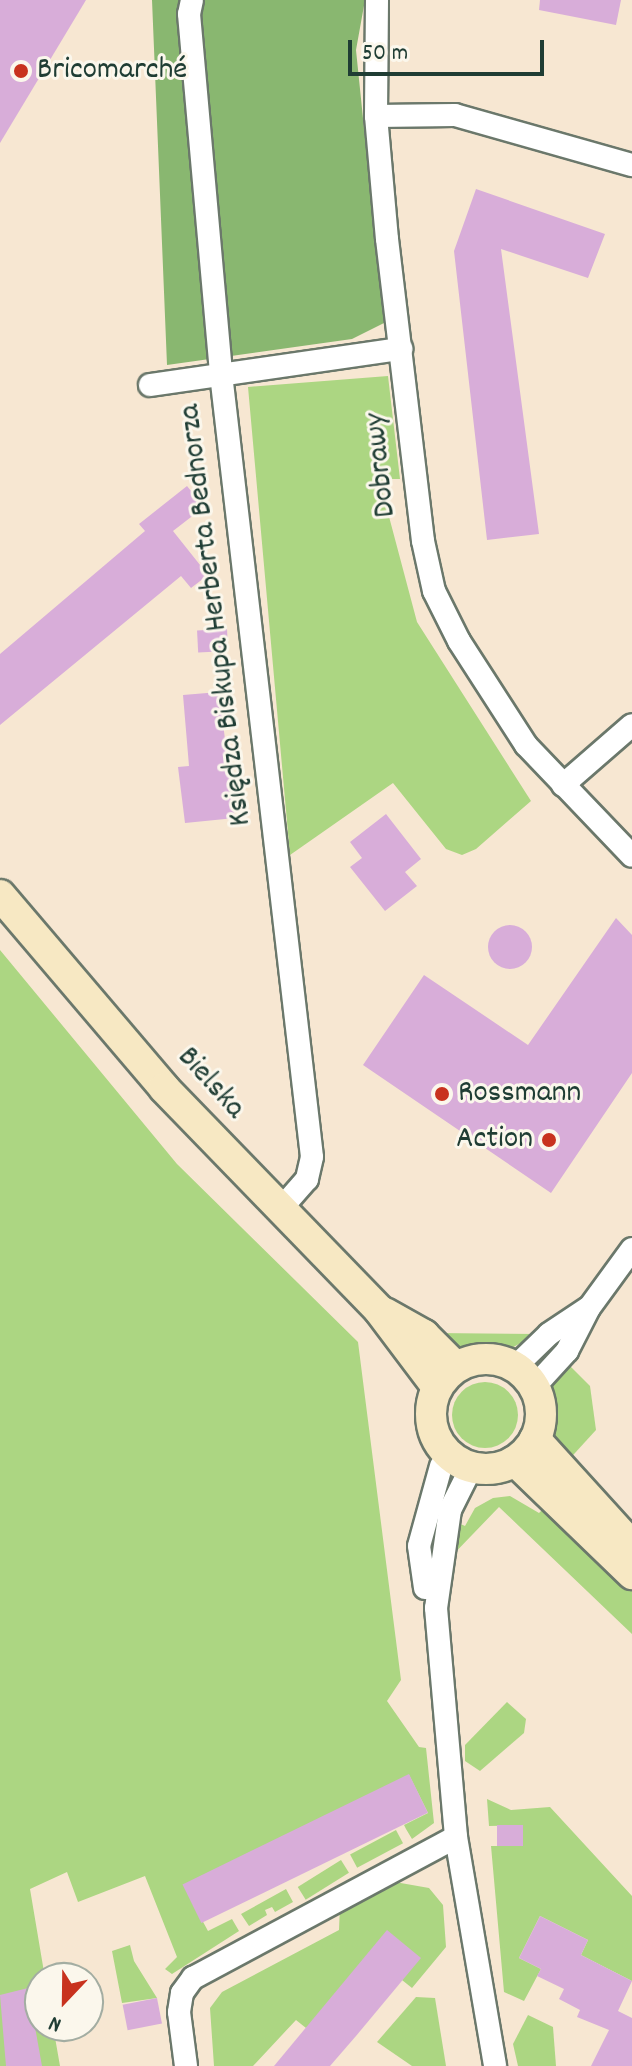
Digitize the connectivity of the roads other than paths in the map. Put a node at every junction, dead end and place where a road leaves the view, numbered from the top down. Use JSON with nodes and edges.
{"nodes":[{"id":1,"x":192,"y":0,"type":"edge"},
{"id":2,"x":377,"y":0,"type":"edge"},
{"id":3,"x":376,"y":116,"type":"junction"},
{"id":4,"x":632,"y":165,"type":"edge"},
{"id":5,"x":401,"y":349,"type":"junction"},
{"id":6,"x":221,"y":374,"type":"junction"},
{"id":7,"x":150,"y":385,"type":"dead end"},
{"id":8,"x":632,"y":725,"type":"edge"},
{"id":9,"x":563,"y":785,"type":"junction"},
{"id":10,"x":632,"y":856,"type":"edge"},
{"id":11,"x":0,"y":895,"type":"edge"},
{"id":12,"x":279,"y":1211,"type":"junction"},
{"id":13,"x":632,"y":1249,"type":"edge"},
{"id":14,"x":446,"y":1377,"type":"junction"},
{"id":15,"x":525,"y":1377,"type":"junction"},
{"id":16,"x":535,"y":1439,"type":"junction"},
{"id":17,"x":515,"y":1461,"type":"junction"},
{"id":18,"x":441,"y":1466,"type":"dead end"},
{"id":19,"x":471,"y":1468,"type":"junction"},
{"id":20,"x":632,"y":1546,"type":"edge"},
{"id":21,"x":632,"y":1574,"type":"edge"},
{"id":22,"x":425,"y":1588,"type":"dead end"},
{"id":23,"x":456,"y":1837,"type":"junction"},
{"id":24,"x":186,"y":2066,"type":"edge"},
{"id":25,"x":495,"y":2066,"type":"edge"}],
"edges":[{"from":1,"to":6,"type":"street","name":"Księdza Biskupa Herberta Bednorza"},
{"from":2,"to":3,"type":"street","name":"Dobrawy"},
{"from":3,"to":4,"type":"street"},
{"from":3,"to":5,"type":"street","name":"Dobrawy"},
{"from":5,"to":6,"type":"street"},
{"from":5,"to":9,"type":"street","name":"Dobrawy"},
{"from":6,"to":7,"type":"street"},
{"from":6,"to":12,"type":"street","name":"Księdza Biskupa Herberta Bednorza"},
{"from":8,"to":9,"type":"street"},
{"from":9,"to":10,"type":"street","name":"Dobrawy"},
{"from":11,"to":12,"type":"main road","name":"Bielska"},
{"from":12,"to":14,"type":"main road","name":"Bielska"},
{"from":13,"to":15,"type":"street"},
{"from":14,"to":15,"type":"main road"},
{"from":14,"to":19,"type":"main road"},
{"from":15,"to":16,"type":"main road"},
{"from":16,"to":17,"type":"main road"},
{"from":16,"to":20,"type":"main road"},
{"from":17,"to":19,"type":"main road"},
{"from":17,"to":21,"type":"main road"},
{"from":18,"to":22,"type":"street"},
{"from":19,"to":23,"type":"street"},
{"from":23,"to":24,"type":"street"},
{"from":23,"to":25,"type":"street"}]}
